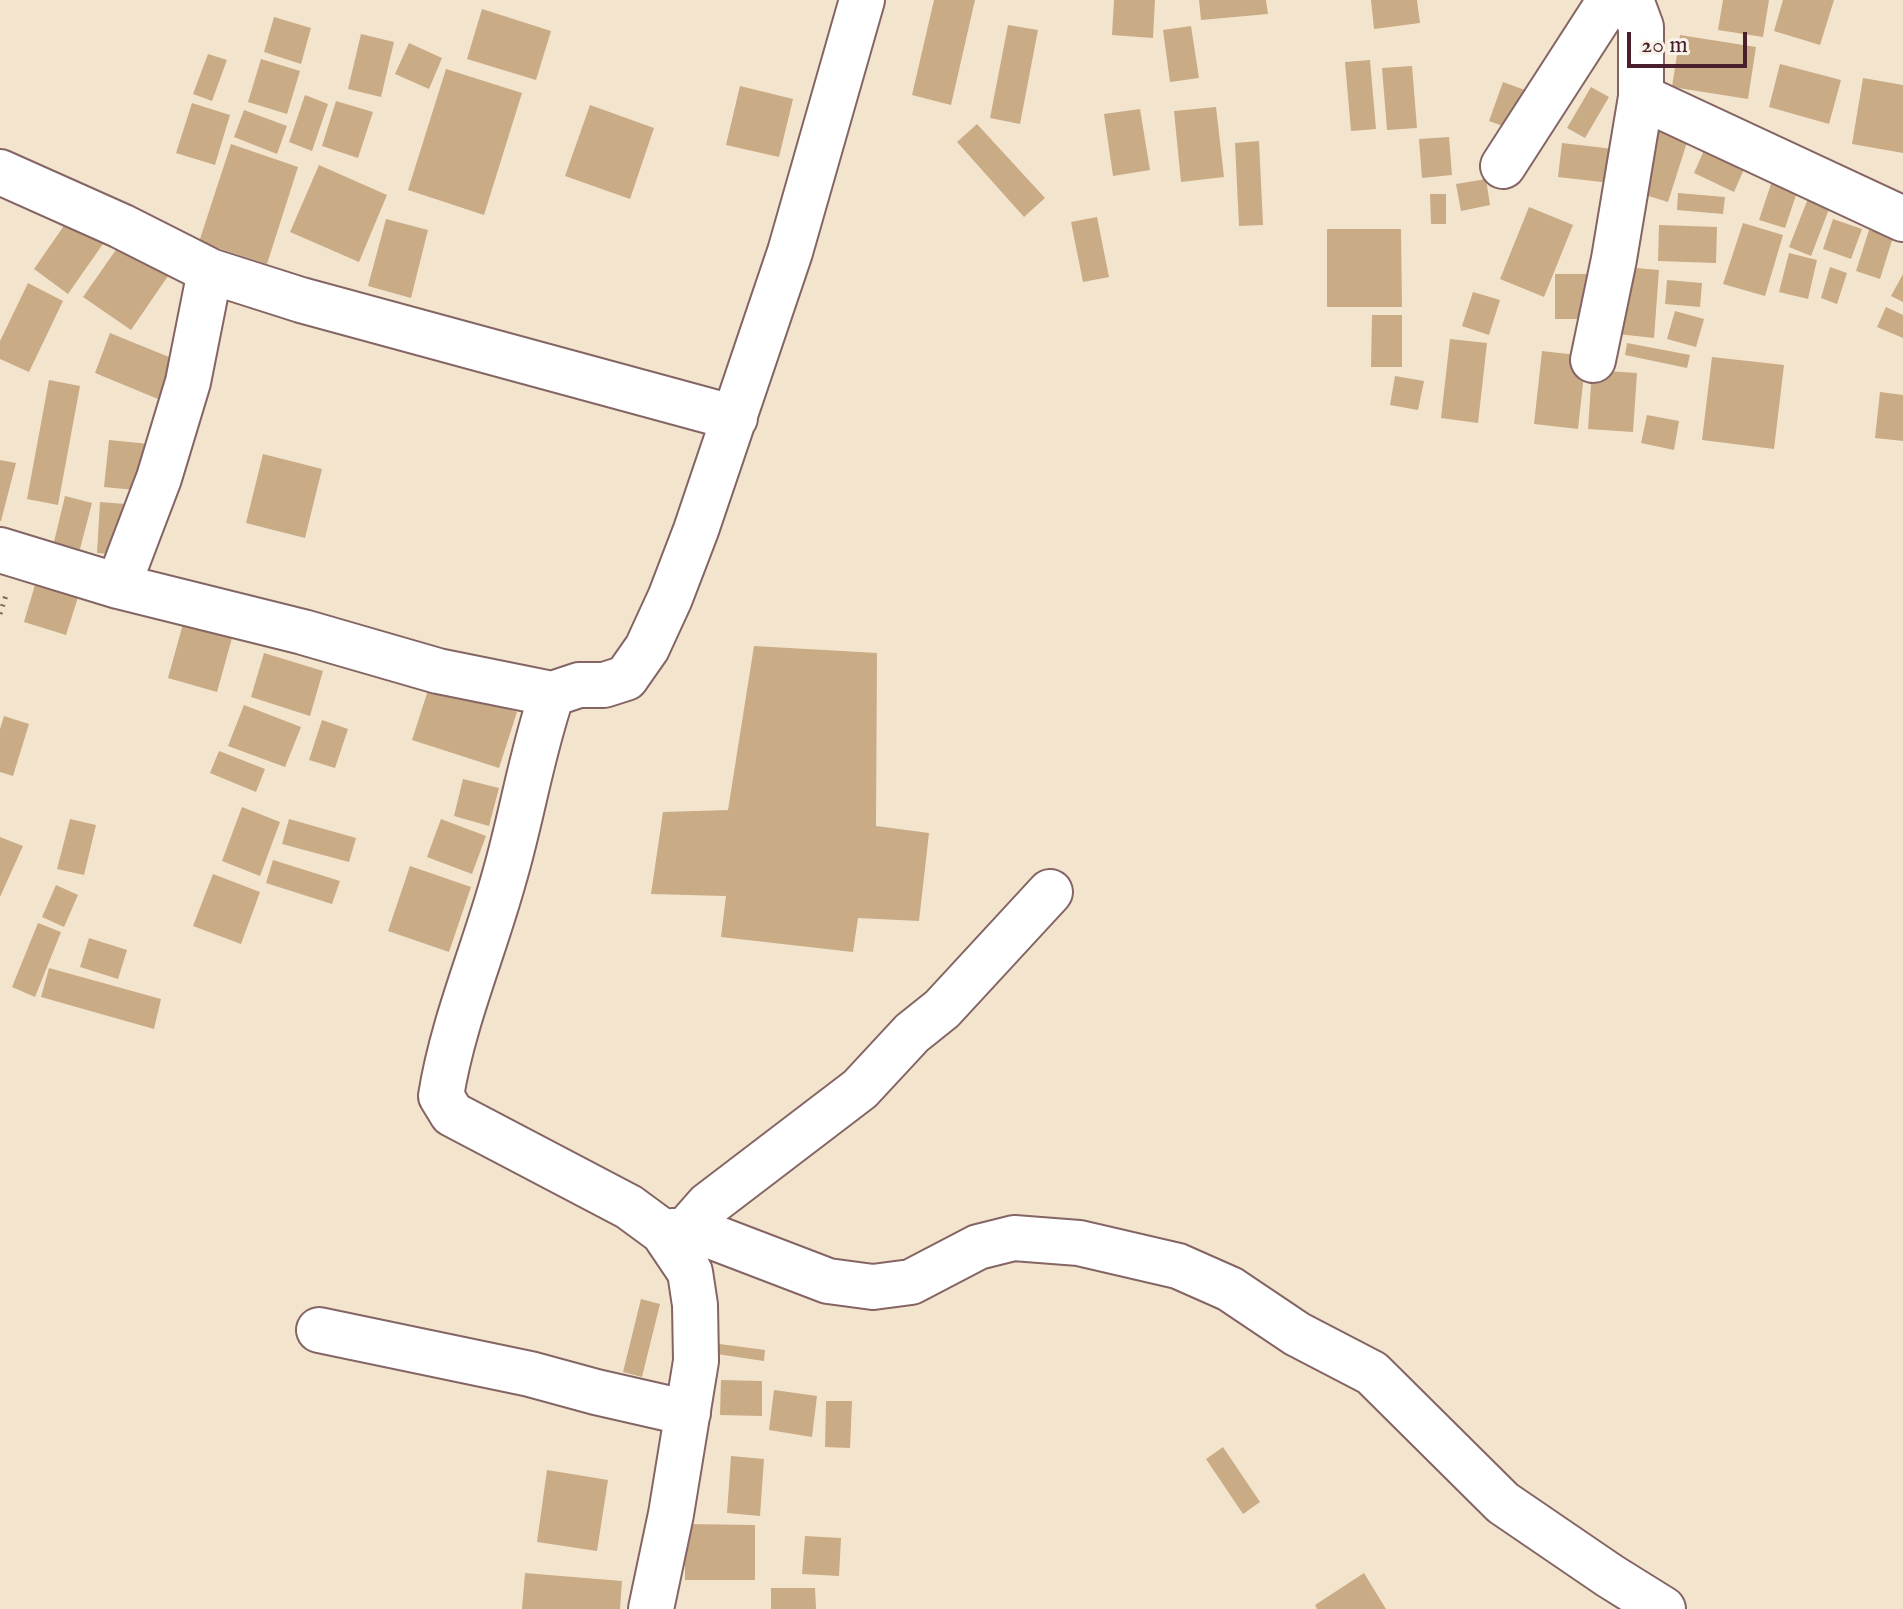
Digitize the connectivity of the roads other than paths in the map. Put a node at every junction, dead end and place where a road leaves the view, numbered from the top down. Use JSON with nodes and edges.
{"nodes":[{"id":1,"x":862,"y":0,"type":"edge"},
{"id":2,"x":1610,"y":0,"type":"edge"},
{"id":3,"x":1631,"y":0,"type":"edge"},
{"id":4,"x":1641,"y":97,"type":"junction"},
{"id":5,"x":1503,"y":166,"type":"dead end"},
{"id":6,"x":0,"y":172,"type":"edge"},
{"id":7,"x":1903,"y":219,"type":"edge"},
{"id":8,"x":210,"y":271,"type":"junction"},
{"id":9,"x":1593,"y":360,"type":"dead end"},
{"id":10,"x":735,"y":418,"type":"junction"},
{"id":11,"x":0,"y":550,"type":"edge"},
{"id":12,"x":118,"y":586,"type":"junction"},
{"id":13,"x":552,"y":694,"type":"junction"},
{"id":14,"x":1050,"y":892,"type":"dead end"},
{"id":15,"x":674,"y":1231,"type":"junction"},
{"id":16,"x":319,"y":1330,"type":"dead end"},
{"id":17,"x":688,"y":1413,"type":"junction"},
{"id":18,"x":651,"y":1609,"type":"edge"},
{"id":19,"x":1663,"y":1609,"type":"edge"}],
"edges":[{"from":1,"to":10,"type":"street"},
{"from":2,"to":5,"type":"street"},
{"from":3,"to":4,"type":"street"},
{"from":4,"to":7,"type":"street"},
{"from":4,"to":9,"type":"street"},
{"from":6,"to":8,"type":"street"},
{"from":8,"to":10,"type":"street"},
{"from":8,"to":12,"type":"street"},
{"from":10,"to":13,"type":"street"},
{"from":11,"to":12,"type":"street"},
{"from":12,"to":13,"type":"street"},
{"from":13,"to":15,"type":"street"},
{"from":14,"to":15,"type":"street"},
{"from":15,"to":17,"type":"street"},
{"from":15,"to":19,"type":"street"},
{"from":16,"to":17,"type":"street"},
{"from":17,"to":18,"type":"street"}]}
